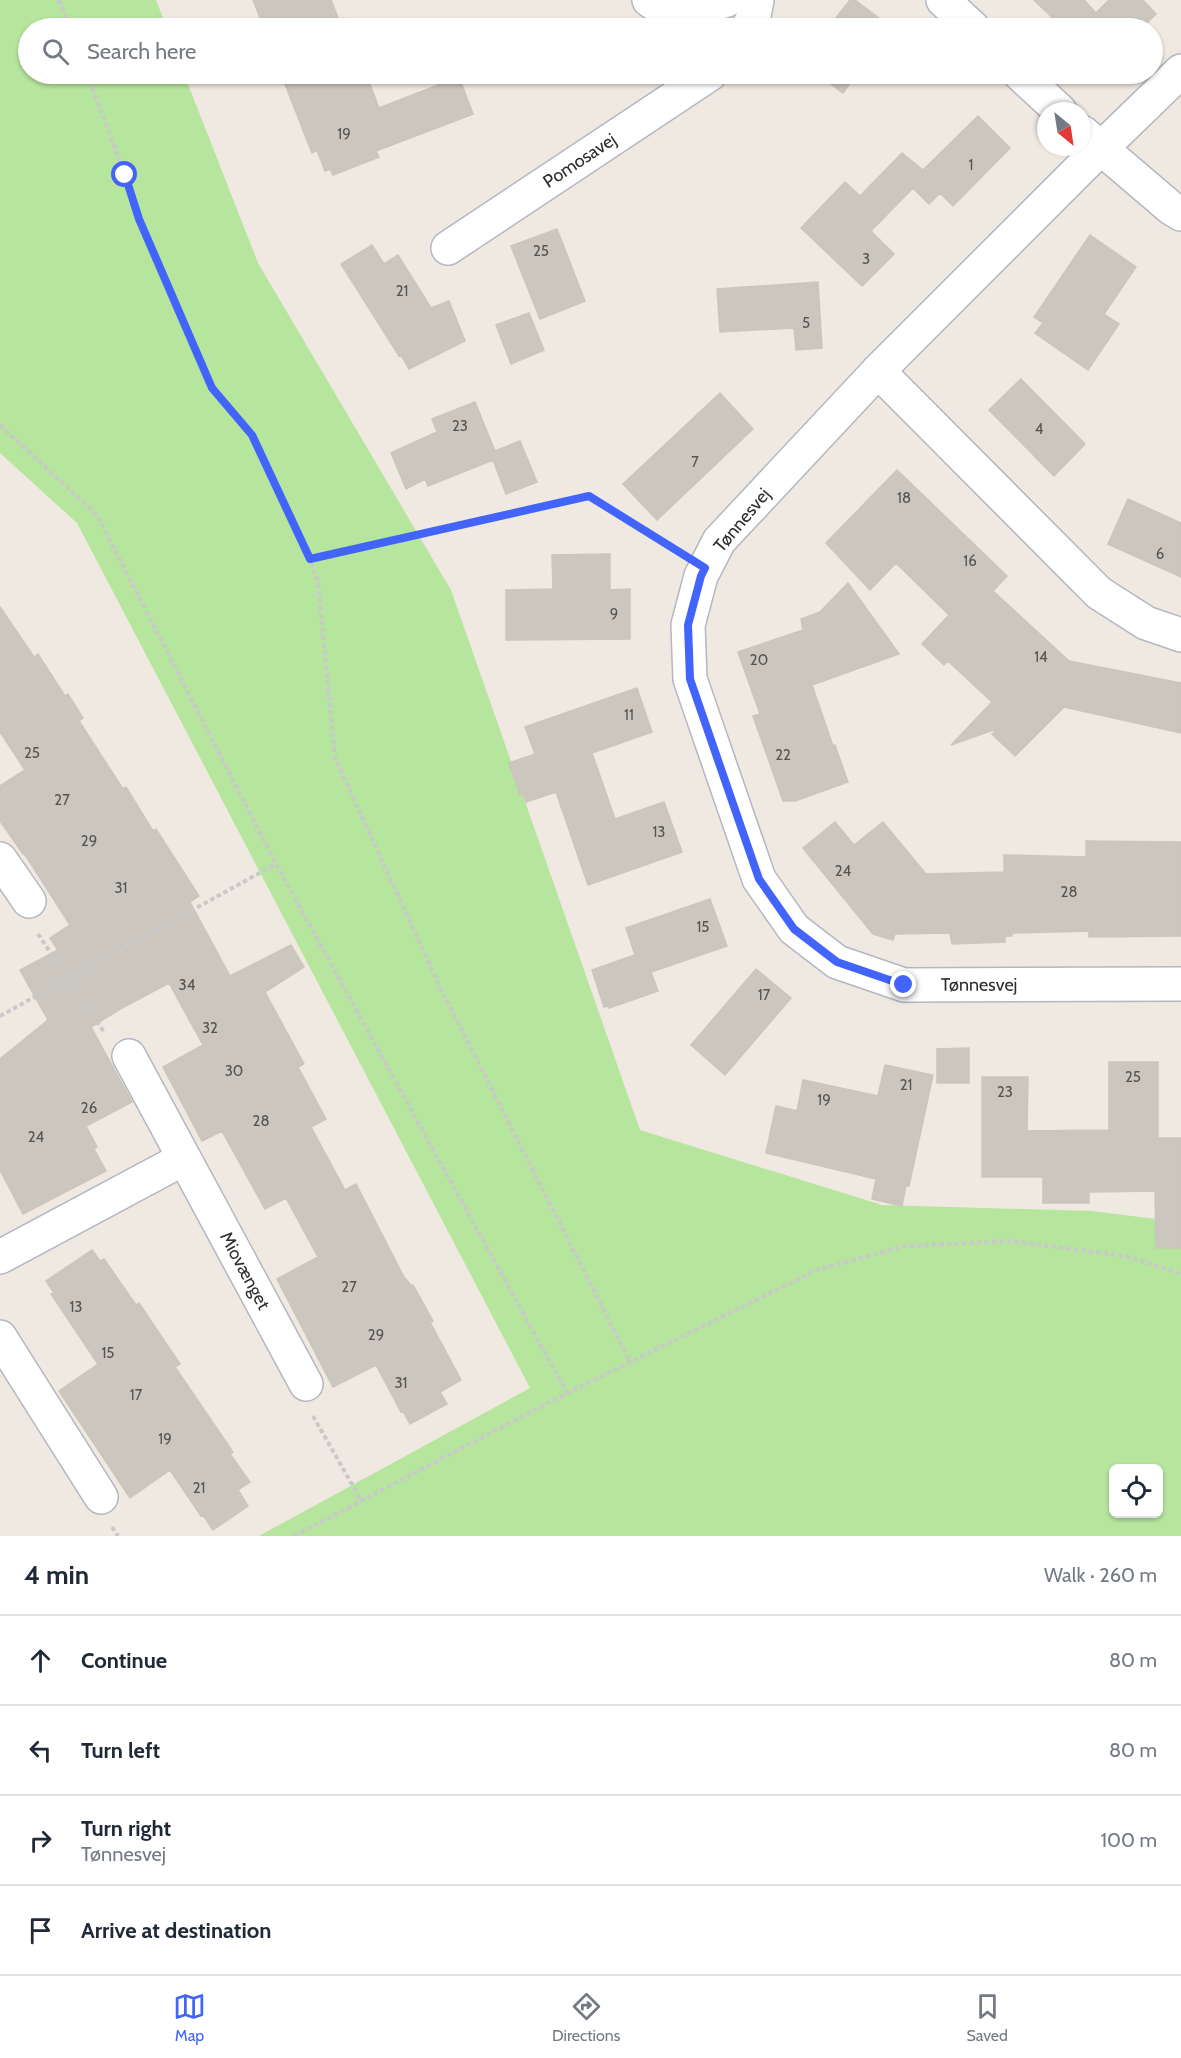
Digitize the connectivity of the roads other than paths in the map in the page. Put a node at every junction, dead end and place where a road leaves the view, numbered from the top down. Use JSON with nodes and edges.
{"nodes":[{"id":1,"x":649,"y":0,"type":"edge"},
{"id":2,"x":727,"y":0,"type":"edge"},
{"id":3,"x":757,"y":0,"type":"edge"},
{"id":4,"x":943,"y":0,"type":"edge"},
{"id":5,"x":753,"y":18,"type":"edge"},
{"id":6,"x":962,"y":18,"type":"edge"},
{"id":7,"x":1181,"y":71,"type":"edge"},
{"id":8,"x":695,"y":84,"type":"edge"},
{"id":9,"x":1031,"y":84,"type":"edge"},
{"id":10,"x":1050,"y":102,"type":"edge"},
{"id":11,"x":1091,"y":141,"type":"edge"},
{"id":12,"x":1077,"y":156,"type":"edge"},
{"id":13,"x":1181,"y":214,"type":"edge"},
{"id":14,"x":448,"y":248,"type":"dead end"},
{"id":15,"x":878,"y":371,"type":"junction"},
{"id":16,"x":1181,"y":635,"type":"edge"},
{"id":17,"x":0,"y":859,"type":"edge"},
{"id":18,"x":29,"y":901,"type":"road end"},
{"id":19,"x":1181,"y":984,"type":"edge"},
{"id":20,"x":129,"y":1056,"type":"road end"},
{"id":21,"x":183,"y":1159,"type":"junction"},
{"id":22,"x":0,"y":1257,"type":"edge"},
{"id":23,"x":0,"y":1336,"type":"edge"},
{"id":24,"x":306,"y":1384,"type":"road end"},
{"id":25,"x":101,"y":1497,"type":"dead end"}],
"edges":[{"from":1,"to":2,"type":"street"},
{"from":3,"to":5,"type":"street"},
{"from":4,"to":6,"type":"street"},
{"from":7,"to":11,"type":"street","name":"Tønnesvej"},
{"from":8,"to":14,"type":"street","name":"Pomosavej"},
{"from":9,"to":10,"type":"street"},
{"from":11,"to":13,"type":"street"},
{"from":12,"to":15,"type":"street","name":"Tønnesvej"},
{"from":15,"to":16,"type":"street"},
{"from":15,"to":19,"type":"street","name":"Tønnesvej"},
{"from":17,"to":18,"type":"street"},
{"from":20,"to":21,"type":"street","name":"Miovænget"},
{"from":21,"to":22,"type":"street"},
{"from":21,"to":24,"type":"street","name":"Miovænget"},
{"from":23,"to":25,"type":"street"}]}
